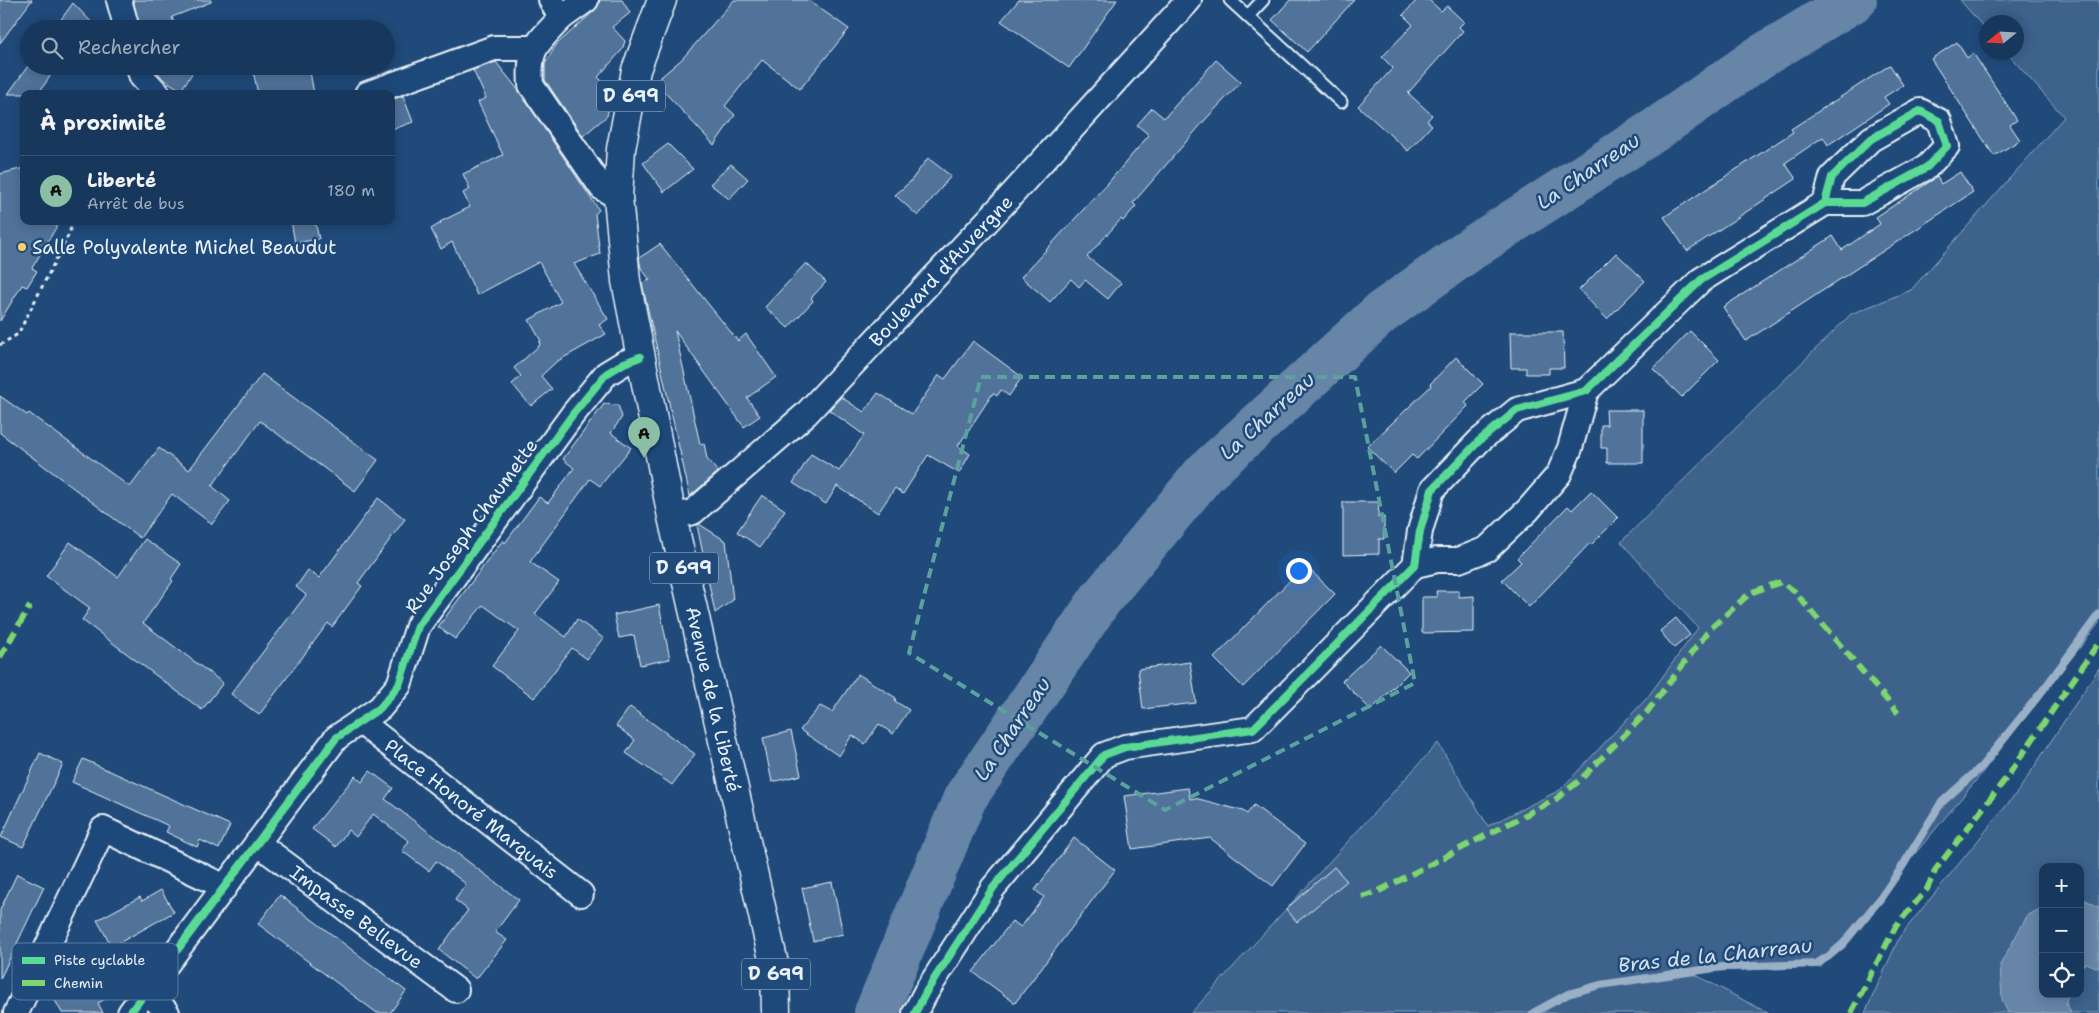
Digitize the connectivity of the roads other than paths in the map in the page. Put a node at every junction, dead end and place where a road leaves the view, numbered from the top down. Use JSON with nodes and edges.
{"nodes":[{"id":1,"x":119,"y":0,"type":"edge"},
{"id":2,"x":586,"y":0,"type":"edge"},
{"id":3,"x":662,"y":0,"type":"edge"},
{"id":4,"x":1189,"y":0,"type":"edge"},
{"id":5,"x":1230,"y":0,"type":"edge"},
{"id":6,"x":1263,"y":0,"type":"edge"},
{"id":7,"x":556,"y":9,"type":"edge"},
{"id":8,"x":1248,"y":16,"type":"junction"},
{"id":9,"x":125,"y":20,"type":"edge"},
{"id":10,"x":534,"y":48,"type":"junction"},
{"id":11,"x":141,"y":75,"type":"edge"},
{"id":12,"x":154,"y":90,"type":"edge"},
{"id":13,"x":378,"y":90,"type":"edge"},
{"id":14,"x":1341,"y":102,"type":"dead end"},
{"id":15,"x":618,"y":197,"type":"junction"},
{"id":16,"x":1826,"y":204,"type":"junction"},
{"id":17,"x":640,"y":357,"type":"junction"},
{"id":18,"x":1586,"y":391,"type":"junction"},
{"id":19,"x":672,"y":517,"type":"junction"},
{"id":20,"x":1415,"y":565,"type":"junction"},
{"id":21,"x":362,"y":723,"type":"junction"},
{"id":22,"x":257,"y":844,"type":"junction"},
{"id":23,"x":226,"y":886,"type":"junction"},
{"id":24,"x":582,"y":894,"type":"dead end"},
{"id":25,"x":767,"y":936,"type":"junction"},
{"id":26,"x":49,"y":943,"type":"edge"},
{"id":27,"x":178,"y":950,"type":"edge"},
{"id":28,"x":456,"y":990,"type":"dead end"},
{"id":29,"x":22,"y":1000,"type":"edge"},
{"id":30,"x":140,"y":1000,"type":"edge"},
{"id":31,"x":156,"y":1000,"type":"edge"},
{"id":32,"x":16,"y":1013,"type":"edge"},
{"id":33,"x":130,"y":1013,"type":"edge"},
{"id":34,"x":167,"y":1013,"type":"edge"},
{"id":35,"x":760,"y":1013,"type":"edge"},
{"id":36,"x":776,"y":1013,"type":"edge"},
{"id":37,"x":915,"y":1013,"type":"edge"}],
"edges":[{"from":1,"to":9,"type":"street"},
{"from":2,"to":7,"type":"street"},
{"from":3,"to":15,"type":"main road","number":"D 699"},
{"from":4,"to":19,"type":"street","name":"Boulevard d'Auvergne"},
{"from":5,"to":8,"type":"lane"},
{"from":6,"to":8,"type":"lane"},
{"from":7,"to":10,"type":"street"},
{"from":8,"to":14,"type":"lane"},
{"from":10,"to":13,"type":"street"},
{"from":10,"to":15,"type":"street"},
{"from":11,"to":12,"type":"street"},
{"from":15,"to":17,"type":"main road","name":"Avenue de la Liberté","number":"D 699"},
{"from":16,"to":16,"type":"street"},
{"from":16,"to":18,"type":"street"},
{"from":17,"to":19,"type":"main road","name":"Avenue de la Liberté","number":"D 699"},
{"from":17,"to":21,"type":"street","name":"Rue Joseph Chaumette"},
{"from":18,"to":20,"type":"street"},
{"from":18,"to":20,"type":"street"},
{"from":19,"to":25,"type":"main road","name":"Avenue de la Liberté","number":"D 699"},
{"from":20,"to":37,"type":"street"},
{"from":21,"to":22,"type":"street","name":"Rue Joseph Chaumette"},
{"from":21,"to":24,"type":"street","name":"Place Honoré Marquais"},
{"from":22,"to":23,"type":"street","name":"Rue Joseph Chaumette"},
{"from":22,"to":28,"type":"street","name":"Impasse Bellevue"},
{"from":23,"to":26,"type":"street"},
{"from":23,"to":27,"type":"street","name":"Rue Joseph Chaumette"},
{"from":25,"to":35,"type":"main road","name":"Avenue de la Liberté","number":"D 699"},
{"from":25,"to":36,"type":"main road","name":"Avenue de la Liberté","number":"D 699"},
{"from":29,"to":32,"type":"street"},
{"from":30,"to":33,"type":"street","name":"Rue Joseph Chaumette"},
{"from":31,"to":34,"type":"street"}]}
